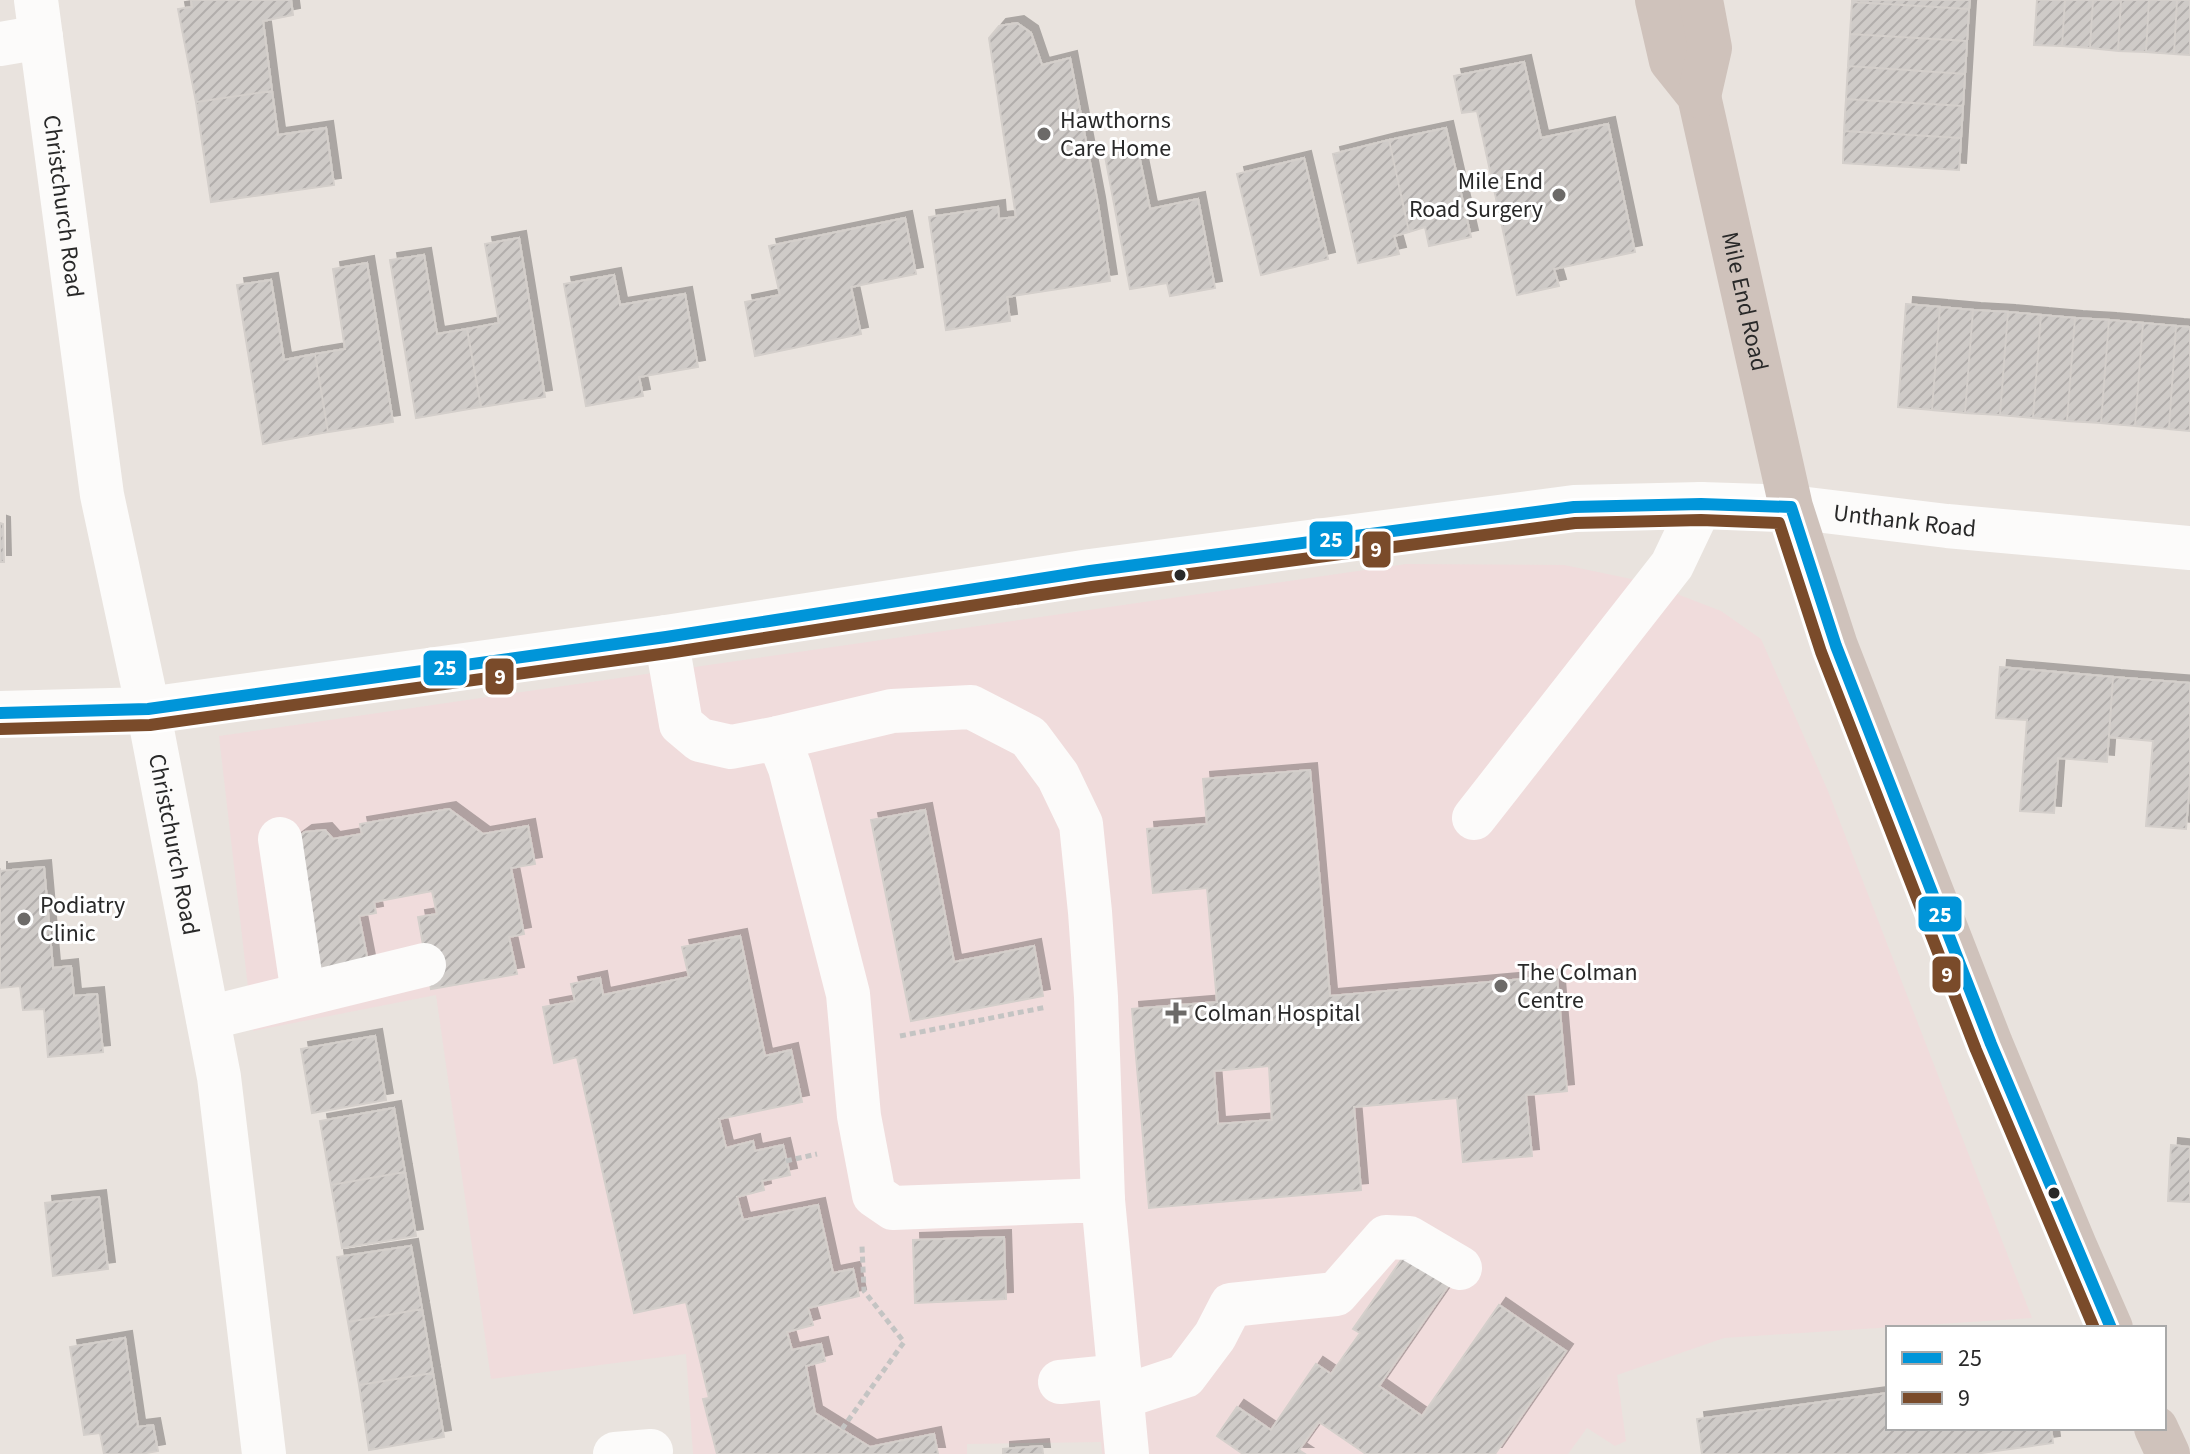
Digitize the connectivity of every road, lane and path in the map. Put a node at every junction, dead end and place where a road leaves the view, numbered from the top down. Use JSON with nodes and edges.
{"nodes":[{"id":1,"x":1657,"y":0,"type":"edge"},
{"id":2,"x":1701,"y":0,"type":"edge"},
{"id":3,"x":26,"y":27,"type":"edge"},
{"id":4,"x":1699,"y":96,"type":"junction"},
{"id":5,"x":1701,"y":504,"type":"junction"},
{"id":6,"x":1791,"y":507,"type":"junction"},
{"id":7,"x":2190,"y":548,"type":"edge"},
{"id":8,"x":666,"y":637,"type":"junction"},
{"id":9,"x":148,"y":709,"type":"junction"},
{"id":10,"x":0,"y":713,"type":"edge"},
{"id":11,"x":778,"y":738,"type":"junction"},
{"id":12,"x":1474,"y":818,"type":"dead end"},
{"id":13,"x":280,"y":839,"type":"dead end"},
{"id":14,"x":424,"y":965,"type":"dead end"},
{"id":15,"x":303,"y":994,"type":"junction"},
{"id":16,"x":1096,"y":997,"type":"junction"},
{"id":17,"x":208,"y":1018,"type":"junction"},
{"id":18,"x":852,"y":1045,"type":"junction"},
{"id":19,"x":1103,"y":1200,"type":"junction"},
{"id":20,"x":893,"y":1208,"type":"junction"},
{"id":21,"x":1460,"y":1268,"type":"dead end"},
{"id":22,"x":2110,"y":1326,"type":"edge"},
{"id":23,"x":1060,"y":1382,"type":"dead end"},
{"id":24,"x":1122,"y":1387,"type":"junction"},
{"id":25,"x":842,"y":1429,"type":"dead end"},
{"id":26,"x":2157,"y":1430,"type":"edge"},
{"id":27,"x":264,"y":1454,"type":"edge"},
{"id":28,"x":1127,"y":1454,"type":"edge"},
{"id":29,"x":2168,"y":1454,"type":"edge"}],
"edges":[{"from":1,"to":4,"type":"highway","name":"Mile End Road"},
{"from":2,"to":4,"type":"highway","name":"Mile End Road"},
{"from":3,"to":9,"type":"street","name":"Christchurch Road"},
{"from":4,"to":6,"type":"highway","name":"Mile End Road"},
{"from":5,"to":6,"type":"street","name":"Unthank Road"},
{"from":5,"to":8,"type":"street","name":"Unthank Road"},
{"from":5,"to":12,"type":"street"},
{"from":6,"to":7,"type":"street","name":"Unthank Road"},
{"from":6,"to":22,"type":"highway","name":"Mile End Road"},
{"from":8,"to":9,"type":"street","name":"Unthank Road"},
{"from":8,"to":11,"type":"street"},
{"from":9,"to":10,"type":"street","name":"Unthank Road"},
{"from":9,"to":17,"type":"street","name":"Christchurch Road"},
{"from":11,"to":16,"type":"street"},
{"from":11,"to":18,"type":"street"},
{"from":13,"to":15,"type":"street"},
{"from":14,"to":15,"type":"street"},
{"from":15,"to":17,"type":"street"},
{"from":16,"to":18,"type":"path"},
{"from":16,"to":19,"type":"street"},
{"from":17,"to":27,"type":"street","name":"Christchurch Road"},
{"from":18,"to":20,"type":"street"},
{"from":19,"to":20,"type":"street"},
{"from":19,"to":24,"type":"street"},
{"from":20,"to":25,"type":"path"},
{"from":21,"to":24,"type":"street"},
{"from":23,"to":24,"type":"street"},
{"from":24,"to":28,"type":"street"},
{"from":26,"to":29,"type":"highway"}]}
